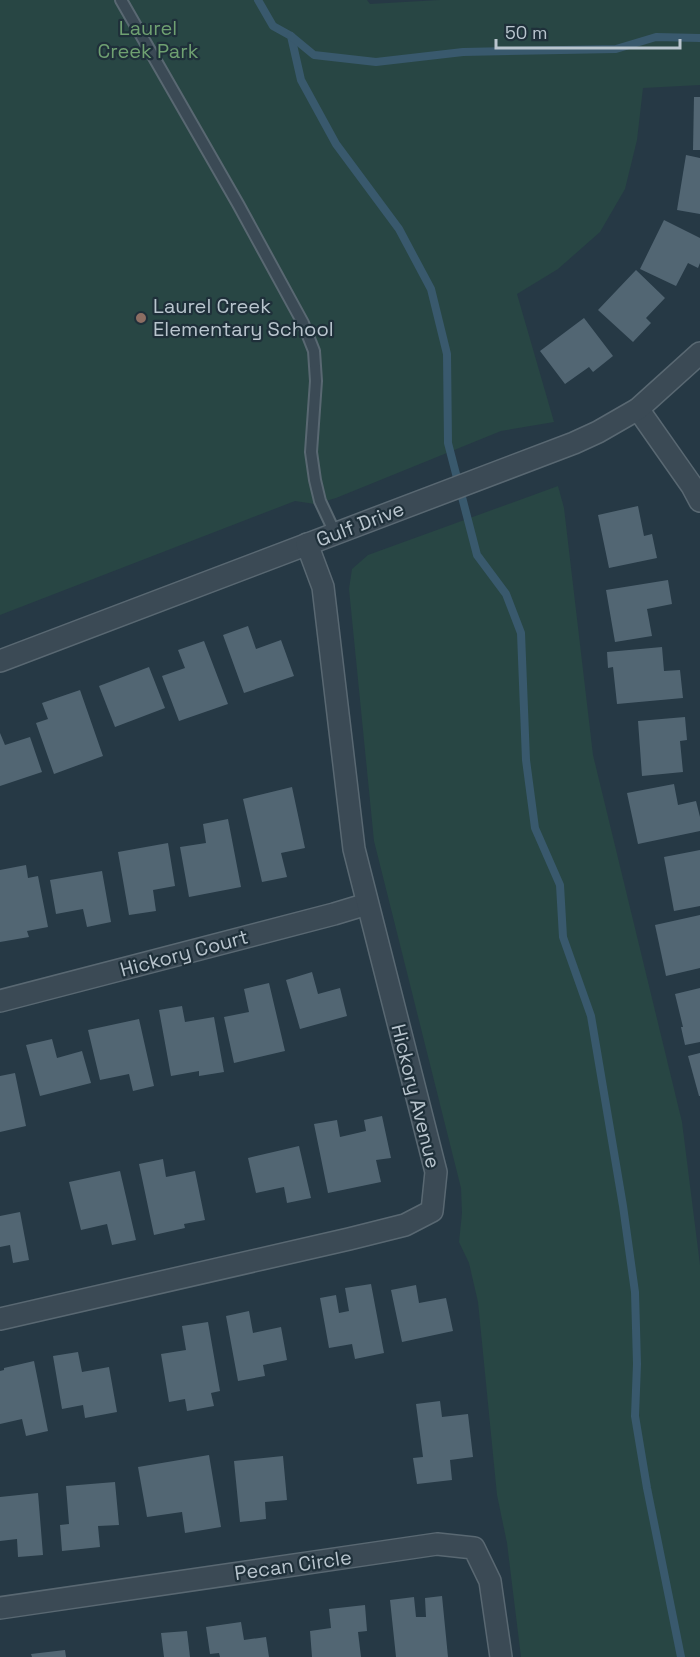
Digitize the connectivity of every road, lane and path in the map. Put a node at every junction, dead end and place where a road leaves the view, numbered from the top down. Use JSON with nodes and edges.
{"nodes":[{"id":1,"x":121,"y":0,"type":"edge"},
{"id":2,"x":700,"y":353,"type":"edge"},
{"id":3,"x":638,"y":409,"type":"junction"},
{"id":4,"x":700,"y":501,"type":"edge"},
{"id":5,"x":335,"y":533,"type":"junction"},
{"id":6,"x":307,"y":544,"type":"junction"},
{"id":7,"x":0,"y":661,"type":"edge"},
{"id":8,"x":367,"y":904,"type":"junction"},
{"id":9,"x":0,"y":1000,"type":"edge"},
{"id":10,"x":0,"y":1319,"type":"edge"},
{"id":11,"x":0,"y":1608,"type":"edge"},
{"id":12,"x":501,"y":1657,"type":"edge"}],
"edges":[{"from":1,"to":5,"type":"lane"},
{"from":2,"to":3,"type":"street","name":"Gulf Drive"},
{"from":3,"to":4,"type":"street"},
{"from":3,"to":5,"type":"street","name":"Gulf Drive"},
{"from":5,"to":6,"type":"street","name":"Gulf Drive"},
{"from":6,"to":7,"type":"street","name":"Gulf Drive"},
{"from":6,"to":8,"type":"street","name":"Hickory Avenue"},
{"from":8,"to":9,"type":"street","name":"Hickory Court"},
{"from":8,"to":10,"type":"street","name":"Hickory Avenue"},
{"from":11,"to":12,"type":"street","name":"Pecan Circle"}]}
